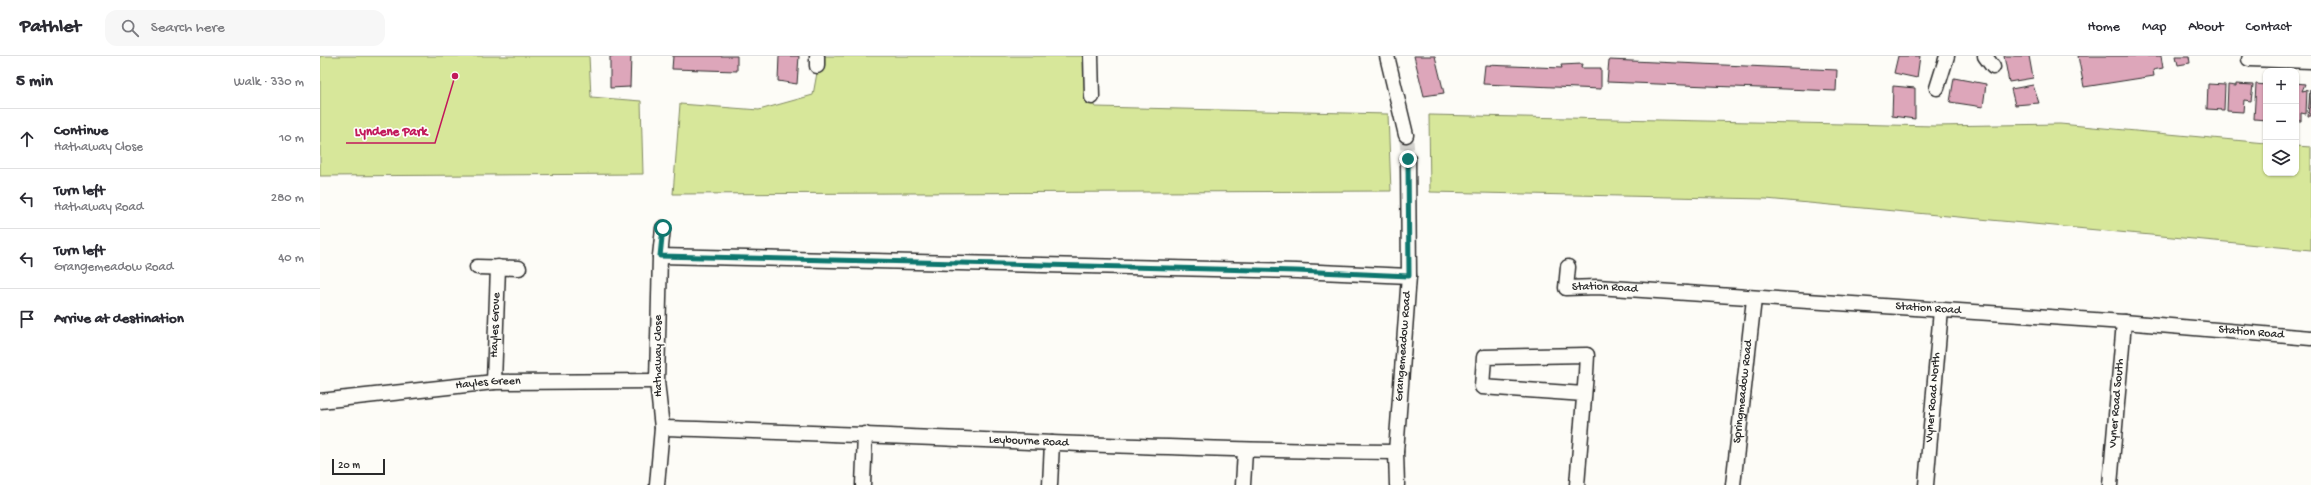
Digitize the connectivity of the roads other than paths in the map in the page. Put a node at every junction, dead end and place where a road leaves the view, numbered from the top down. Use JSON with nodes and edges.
{"nodes":[{"id":1,"x":1091,"y":56,"type":"edge"},
{"id":2,"x":1388,"y":56,"type":"edge"},
{"id":3,"x":1947,"y":56,"type":"edge"},
{"id":4,"x":2249,"y":59,"type":"dead end"},
{"id":5,"x":2311,"y":61,"type":"edge"},
{"id":6,"x":1937,"y":88,"type":"dead end"},
{"id":7,"x":1092,"y":97,"type":"dead end"},
{"id":8,"x":1406,"y":135,"type":"tunnel mouth"},
{"id":9,"x":1408,"y":159,"type":"tunnel mouth"},
{"id":10,"x":663,"y":228,"type":"dead end"},
{"id":11,"x":660,"y":256,"type":"junction"},
{"id":12,"x":477,"y":267,"type":"dead end"},
{"id":13,"x":498,"y":267,"type":"junction"},
{"id":14,"x":1568,"y":267,"type":"dead end"},
{"id":15,"x":519,"y":268,"type":"dead end"},
{"id":16,"x":1409,"y":276,"type":"junction"},
{"id":17,"x":1754,"y":298,"type":"junction"},
{"id":18,"x":1941,"y":310,"type":"junction"},
{"id":19,"x":2124,"y":322,"type":"junction"},
{"id":20,"x":2311,"y":338,"type":"edge"},
{"id":21,"x":657,"y":381,"type":"junction"},
{"id":22,"x":494,"y":382,"type":"junction"},
{"id":23,"x":1584,"y":394,"type":"junction"},
{"id":24,"x":320,"y":402,"type":"edge"},
{"id":25,"x":662,"y":428,"type":"junction"},
{"id":26,"x":865,"y":434,"type":"junction"},
{"id":27,"x":1052,"y":443,"type":"junction"},
{"id":28,"x":1244,"y":451,"type":"junction"},
{"id":29,"x":1396,"y":452,"type":"junction"},
{"id":30,"x":657,"y":485,"type":"edge"},
{"id":31,"x":863,"y":485,"type":"edge"},
{"id":32,"x":1050,"y":485,"type":"edge"},
{"id":33,"x":1242,"y":485,"type":"edge"},
{"id":34,"x":1397,"y":485,"type":"edge"},
{"id":35,"x":1577,"y":485,"type":"edge"},
{"id":36,"x":1733,"y":485,"type":"edge"},
{"id":37,"x":1926,"y":485,"type":"edge"},
{"id":38,"x":2110,"y":485,"type":"edge"}],
"edges":[{"from":1,"to":7,"type":"street"},
{"from":2,"to":8,"type":"street"},
{"from":3,"to":6,"type":"street"},
{"from":4,"to":5,"type":"street"},
{"from":9,"to":16,"type":"street","name":"Grangemeadow Road"},
{"from":10,"to":11,"type":"street","name":"Hathaway Close"},
{"from":11,"to":16,"type":"street"},
{"from":11,"to":21,"type":"street","name":"Hathaway Close"},
{"from":12,"to":13,"type":"street"},
{"from":13,"to":15,"type":"street"},
{"from":13,"to":22,"type":"street","name":"Hayles Grove"},
{"from":14,"to":17,"type":"street","name":"Station Road"},
{"from":16,"to":29,"type":"street","name":"Grangemeadow Road"},
{"from":17,"to":18,"type":"street","name":"Station Road"},
{"from":17,"to":36,"type":"street","name":"Springmeadow Road"},
{"from":18,"to":19,"type":"street","name":"Station Road"},
{"from":18,"to":37,"type":"street","name":"Vyner Road North"},
{"from":19,"to":20,"type":"street","name":"Station Road"},
{"from":19,"to":38,"type":"street","name":"Vyner Road South"},
{"from":21,"to":22,"type":"street","name":"Hayles Green"},
{"from":21,"to":25,"type":"street","name":"Hathaway Close"},
{"from":22,"to":24,"type":"street","name":"Hayles Green"},
{"from":23,"to":23,"type":"street"},
{"from":23,"to":35,"type":"street"},
{"from":25,"to":26,"type":"street","name":"Leybourne Road"},
{"from":25,"to":30,"type":"street","name":"Hathaway Close"},
{"from":26,"to":27,"type":"street","name":"Leybourne Road"},
{"from":26,"to":31,"type":"street"},
{"from":27,"to":28,"type":"street","name":"Leybourne Road"},
{"from":27,"to":32,"type":"street"},
{"from":28,"to":29,"type":"street","name":"Leybourne Road"},
{"from":28,"to":33,"type":"street"},
{"from":29,"to":34,"type":"street","name":"Grangemeadow Road"}]}
